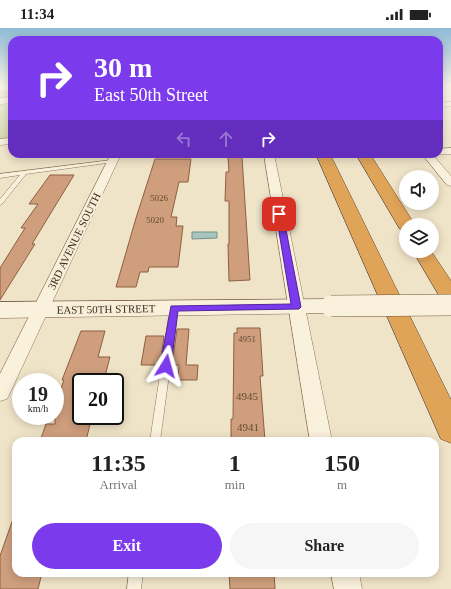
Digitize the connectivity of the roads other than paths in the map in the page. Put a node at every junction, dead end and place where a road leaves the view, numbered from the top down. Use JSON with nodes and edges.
{"nodes":[{"id":1,"x":114,"y":158,"type":"edge"},
{"id":2,"x":270,"y":158,"type":"edge"},
{"id":3,"x":326,"y":158,"type":"edge"},
{"id":4,"x":365,"y":158,"type":"edge"},
{"id":5,"x":430,"y":158,"type":"edge"},
{"id":6,"x":25,"y":172,"type":"junction"},
{"id":7,"x":0,"y":176,"type":"edge"},
{"id":8,"x":451,"y":183,"type":"edge"},
{"id":9,"x":0,"y":203,"type":"edge"},
{"id":10,"x":402,"y":218,"type":"edge"},
{"id":11,"x":426,"y":258,"type":"edge"},
{"id":12,"x":451,"y":297,"type":"edge"},
{"id":13,"x":451,"y":305,"type":"edge"},
{"id":14,"x":296,"y":307,"type":"junction"},
{"id":15,"x":174,"y":308,"type":"junction"},
{"id":16,"x":41,"y":309,"type":"junction"},
{"id":17,"x":0,"y":310,"type":"edge"},
{"id":18,"x":0,"y":393,"type":"edge"},
{"id":19,"x":451,"y":430,"type":"edge"},
{"id":20,"x":156,"y":437,"type":"edge"},
{"id":21,"x":320,"y":437,"type":"edge"},
{"id":22,"x":136,"y":577,"type":"edge"},
{"id":23,"x":346,"y":577,"type":"edge"},
{"id":24,"x":134,"y":589,"type":"edge"},
{"id":25,"x":348,"y":589,"type":"edge"}],
"edges":[{"from":1,"to":6,"type":"lane"},
{"from":1,"to":16,"type":"street","name":"3RD AVENUE SOUTH"},
{"from":2,"to":14,"type":"street"},
{"from":3,"to":19,"type":"highway"},
{"from":4,"to":10,"type":"highway"},
{"from":5,"to":8,"type":"street"},
{"from":6,"to":7,"type":"lane"},
{"from":6,"to":9,"type":"lane"},
{"from":11,"to":12,"type":"highway"},
{"from":13,"to":14,"type":"street","name":"EAST 50TH STREET","bridge":true},
{"from":14,"to":15,"type":"street","name":"EAST 50TH STREET"},
{"from":14,"to":21,"type":"street"},
{"from":15,"to":16,"type":"street","name":"EAST 50TH STREET"},
{"from":15,"to":20,"type":"lane"},
{"from":16,"to":17,"type":"street","name":"EAST 50TH STREET"},
{"from":16,"to":18,"type":"street","name":"3RD AVENUE SOUTH"},
{"from":22,"to":24,"type":"lane"},
{"from":23,"to":25,"type":"street"}]}
